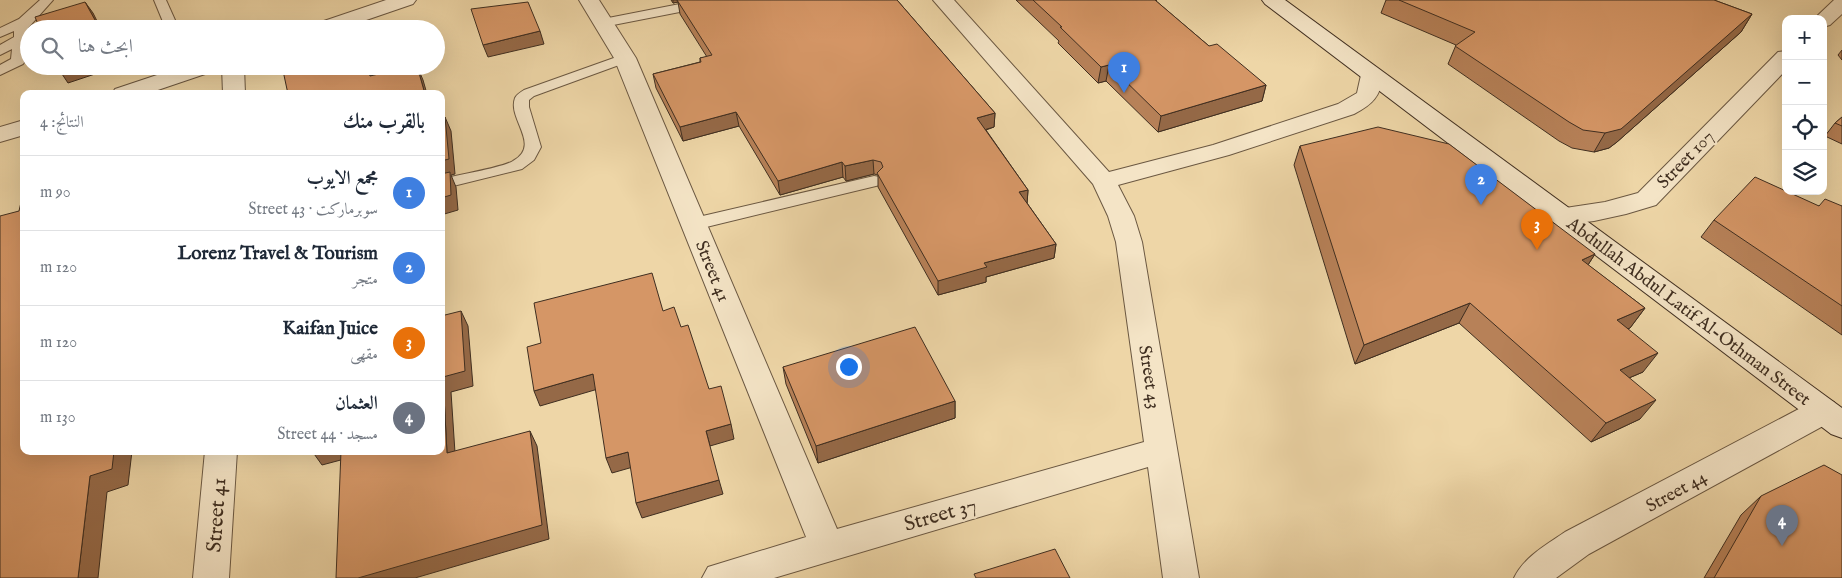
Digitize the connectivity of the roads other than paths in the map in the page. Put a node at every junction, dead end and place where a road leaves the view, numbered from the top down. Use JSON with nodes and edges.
{"nodes":[{"id":1,"x":47,"y":0,"type":"edge"},
{"id":2,"x":160,"y":0,"type":"edge"},
{"id":3,"x":406,"y":0,"type":"edge"},
{"id":4,"x":589,"y":0,"type":"edge"},
{"id":5,"x":943,"y":0,"type":"edge"},
{"id":6,"x":1272,"y":0,"type":"edge"},
{"id":7,"x":1842,"y":3,"type":"edge"},
{"id":8,"x":690,"y":6,"type":"edge"},
{"id":9,"x":1827,"y":17,"type":"edge"},
{"id":10,"x":26,"y":20,"type":"edge"},
{"id":11,"x":169,"y":20,"type":"edge"},
{"id":12,"x":346,"y":20,"type":"edge"},
{"id":13,"x":603,"y":23,"type":"junction"},
{"id":14,"x":20,"y":24,"type":"edge"},
{"id":15,"x":0,"y":33,"type":"edge"},
{"id":16,"x":20,"y":39,"type":"edge"},
{"id":17,"x":20,"y":46,"type":"edge"},
{"id":18,"x":0,"y":51,"type":"edge"},
{"id":19,"x":625,"y":58,"type":"junction"},
{"id":20,"x":1783,"y":60,"type":"edge"},
{"id":21,"x":0,"y":71,"type":"edge"},
{"id":22,"x":176,"y":75,"type":"edge"},
{"id":23,"x":233,"y":75,"type":"edge"},
{"id":24,"x":1372,"y":75,"type":"junction"},
{"id":25,"x":134,"y":90,"type":"edge"},
{"id":26,"x":234,"y":90,"type":"edge"},
{"id":27,"x":20,"y":128,"type":"edge"},
{"id":28,"x":0,"y":135,"type":"edge"},
{"id":29,"x":1104,"y":180,"type":"junction"},
{"id":30,"x":874,"y":181,"type":"edge"},
{"id":31,"x":445,"y":183,"type":"edge"},
{"id":32,"x":1561,"y":216,"type":"junction"},
{"id":33,"x":694,"y":224,"type":"junction"},
{"id":34,"x":1833,"y":418,"type":"edge"},
{"id":35,"x":1161,"y":450,"type":"junction"},
{"id":36,"x":221,"y":455,"type":"edge"},
{"id":37,"x":827,"y":546,"type":"junction"},
{"id":38,"x":211,"y":578,"type":"edge"},
{"id":39,"x":720,"y":578,"type":"edge"},
{"id":40,"x":1181,"y":578,"type":"edge"},
{"id":41,"x":1532,"y":578,"type":"edge"}],
"edges":[{"from":1,"to":10,"type":"lane"},
{"from":2,"to":11,"type":"lane"},
{"from":3,"to":12,"type":"street"},
{"from":4,"to":13,"type":"street","name":"Street 41"},
{"from":5,"to":29,"type":"street","name":"Street 43"},
{"from":6,"to":24,"type":"street","name":"Abdullah Abdul Latif Al-Othman Street"},
{"from":7,"to":9,"type":"street"},
{"from":8,"to":13,"type":"lane"},
{"from":13,"to":19,"type":"street","name":"Street 41"},
{"from":14,"to":15,"type":"lane"},
{"from":16,"to":18,"type":"lane"},
{"from":17,"to":21,"type":"lane"},
{"from":19,"to":31,"type":"lane"},
{"from":19,"to":33,"type":"street","name":"Street 41"},
{"from":20,"to":32,"type":"street","name":"Street 107"},
{"from":22,"to":25,"type":"street"},
{"from":23,"to":26,"type":"street"},
{"from":24,"to":29,"type":"street"},
{"from":24,"to":32,"type":"street","name":"Abdullah Abdul Latif Al-Othman Street"},
{"from":27,"to":28,"type":"street"},
{"from":29,"to":35,"type":"street","name":"Street 43"},
{"from":30,"to":33,"type":"lane"},
{"from":32,"to":34,"type":"street","name":"Abdullah Abdul Latif Al-Othman Street"},
{"from":33,"to":37,"type":"street","name":"Street 41"},
{"from":34,"to":41,"type":"street","name":"Street 44"},
{"from":35,"to":37,"type":"street","name":"Street 37"},
{"from":35,"to":40,"type":"street","name":"Street 43"},
{"from":36,"to":38,"type":"street","name":"Street 41"},
{"from":37,"to":39,"type":"street","name":"Street 37"}]}
